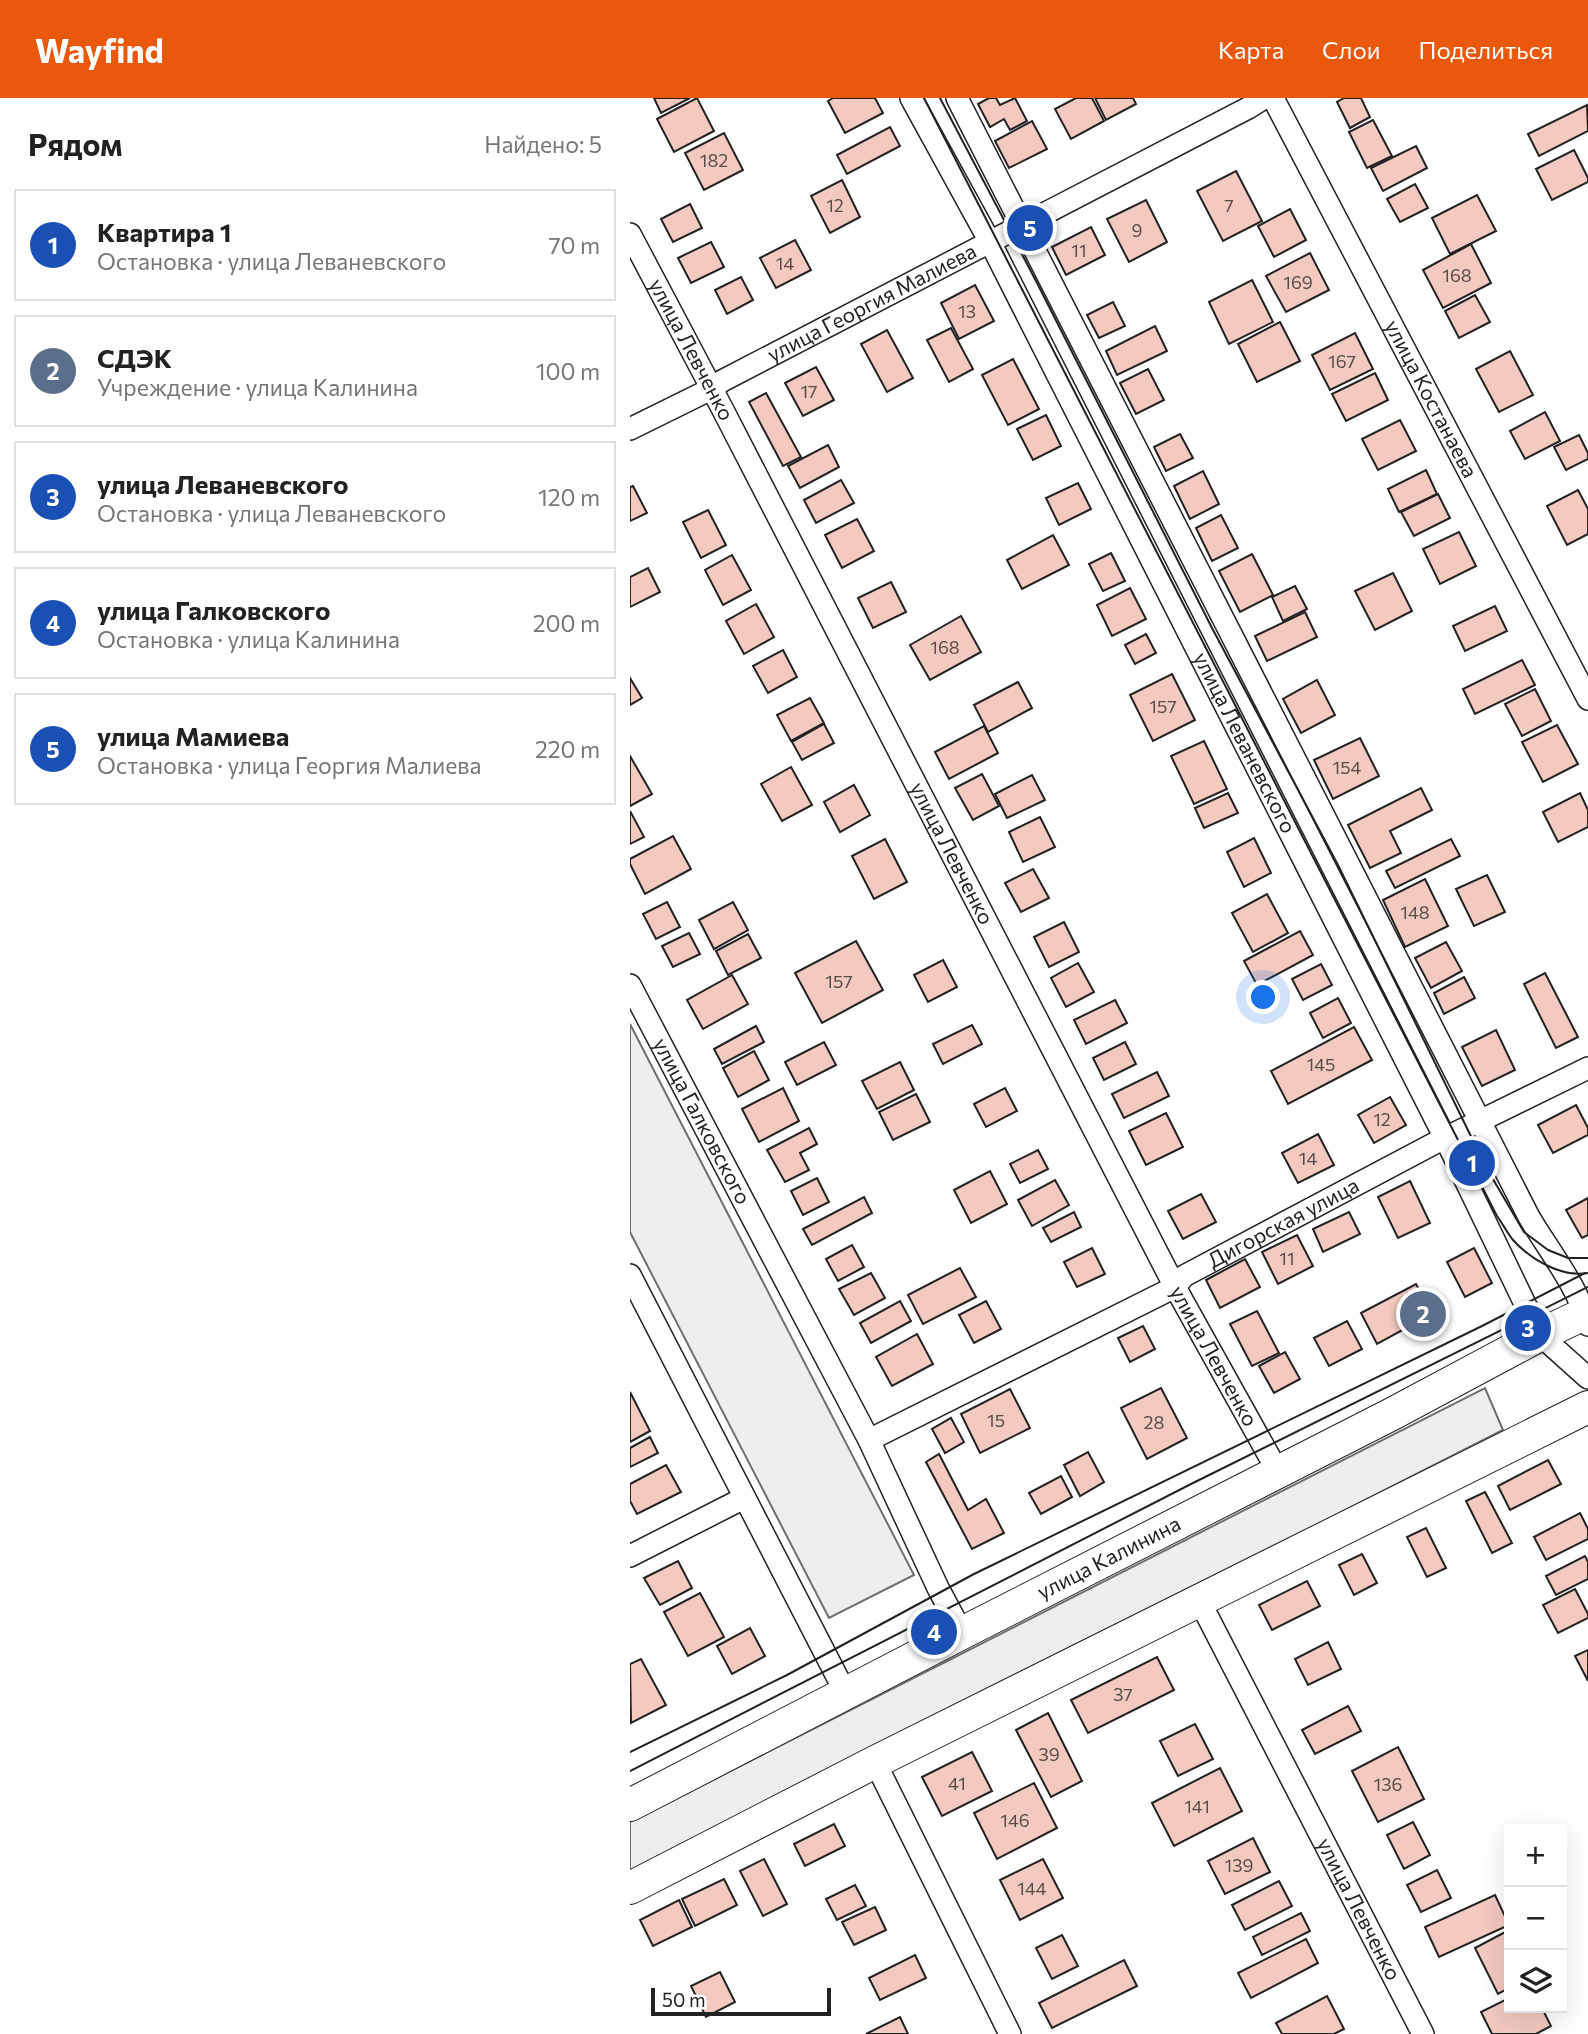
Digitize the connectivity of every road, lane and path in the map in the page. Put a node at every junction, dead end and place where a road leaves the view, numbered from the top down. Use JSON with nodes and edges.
{"nodes":[{"id":1,"x":911,"y":98,"type":"edge"},
{"id":2,"x":957,"y":98,"type":"edge"},
{"id":3,"x":1264,"y":98,"type":"edge"},
{"id":4,"x":1273,"y":98,"type":"edge"},
{"id":5,"x":1023,"y":226,"type":"junction"},
{"id":6,"x":630,"y":234,"type":"edge"},
{"id":7,"x":989,"y":242,"type":"junction"},
{"id":8,"x":711,"y":390,"type":"junction"},
{"id":9,"x":630,"y":429,"type":"edge"},
{"id":10,"x":1588,"y":699,"type":"edge"},
{"id":11,"x":630,"y":985,"type":"edge"},
{"id":12,"x":1588,"y":1068,"type":"edge"},
{"id":13,"x":1480,"y":1122,"type":"junction"},
{"id":14,"x":1445,"y":1138,"type":"junction"},
{"id":15,"x":630,"y":1275,"type":"edge"},
{"id":16,"x":1175,"y":1287,"type":"junction"},
{"id":17,"x":1587,"y":1317,"type":"edge"},
{"id":18,"x":1540,"y":1335,"type":"junction"},
{"id":19,"x":1588,"y":1378,"type":"edge"},
{"id":20,"x":1588,"y":1407,"type":"edge"},
{"id":21,"x":869,"y":1440,"type":"junction"},
{"id":22,"x":1278,"y":1472,"type":"junction"},
{"id":23,"x":744,"y":1498,"type":"junction"},
{"id":24,"x":630,"y":1556,"type":"edge"},
{"id":25,"x":1199,"y":1600,"type":"junction"},
{"id":26,"x":962,"y":1633,"type":"junction"},
{"id":27,"x":846,"y":1694,"type":"junction"},
{"id":28,"x":875,"y":1762,"type":"junction"},
{"id":29,"x":630,"y":1805,"type":"edge"},
{"id":30,"x":630,"y":1888,"type":"edge"},
{"id":31,"x":1010,"y":2034,"type":"edge"},
{"id":32,"x":1423,"y":2034,"type":"edge"}],
"edges":[{"from":1,"to":7,"type":"street","name":"улица Леваневского"},
{"from":2,"to":5,"type":"street","name":"улица Леваневского"},
{"from":3,"to":5,"type":"street","name":"улица Георгия Малиева"},
{"from":4,"to":10,"type":"street","name":"улица Костанаева"},
{"from":5,"to":7,"type":"street","name":"улица Георгия Малиева"},
{"from":5,"to":13,"type":"street","name":"улица Леваневского"},
{"from":6,"to":8,"type":"street","name":"улица Левченко"},
{"from":7,"to":8,"type":"street","name":"улица Георгия Малиева"},
{"from":7,"to":14,"type":"street","name":"улица Леваневского"},
{"from":8,"to":9,"type":"street","name":"улица Георгия Малиева"},
{"from":8,"to":16,"type":"street","name":"улица Левченко"},
{"from":11,"to":21,"type":"street","name":"улица Галковского"},
{"from":12,"to":13,"type":"street","name":"Дигорская улица"},
{"from":13,"to":14,"type":"street","name":"Дигорская улица"},
{"from":13,"to":17,"type":"street","name":"улица Леваневского"},
{"from":14,"to":16,"type":"street","name":"Дигорская улица"},
{"from":14,"to":18,"type":"street","name":"улица Леваневского"},
{"from":15,"to":23,"type":"street"},
{"from":16,"to":21,"type":"street","name":"Дигорская улица"},
{"from":16,"to":22,"type":"street","name":"улица Левченко"},
{"from":17,"to":18,"type":"main road","name":"улица Калинина"},
{"from":18,"to":19,"type":"street","name":"улица Леваневского"},
{"from":18,"to":22,"type":"main road","name":"улица Калинина"},
{"from":20,"to":25,"type":"main road"},
{"from":21,"to":26,"type":"street","name":"улица Галковского"},
{"from":22,"to":26,"type":"main road","name":"улица Калинина"},
{"from":23,"to":24,"type":"street"},
{"from":23,"to":27,"type":"street"},
{"from":25,"to":28,"type":"main road"},
{"from":25,"to":32,"type":"street","name":"улица Левченко"},
{"from":26,"to":27,"type":"main road","name":"улица Калинина"},
{"from":27,"to":29,"type":"main road","name":"улица Калинина"},
{"from":28,"to":30,"type":"main road"},
{"from":28,"to":31,"type":"street"}]}
